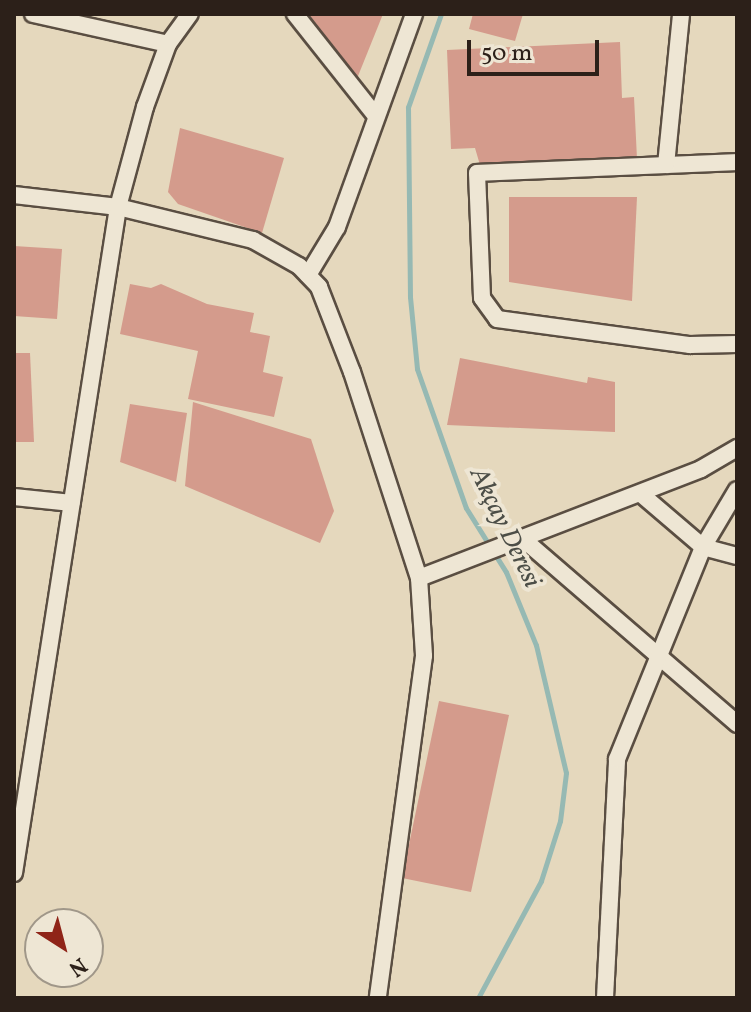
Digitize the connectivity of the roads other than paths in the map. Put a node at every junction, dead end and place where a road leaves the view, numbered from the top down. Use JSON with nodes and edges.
{"nodes":[{"id":1,"x":33,"y":14,"type":"edge"},
{"id":2,"x":190,"y":14,"type":"edge"},
{"id":3,"x":295,"y":14,"type":"edge"},
{"id":4,"x":414,"y":14,"type":"edge"},
{"id":5,"x":681,"y":14,"type":"edge"},
{"id":6,"x":60,"y":17,"type":"edge"},
{"id":7,"x":168,"y":44,"type":"junction"},
{"id":8,"x":375,"y":115,"type":"junction"},
{"id":9,"x":737,"y":162,"type":"edge"},
{"id":10,"x":666,"y":165,"type":"junction"},
{"id":11,"x":14,"y":195,"type":"edge"},
{"id":12,"x":118,"y":207,"type":"junction"},
{"id":13,"x":308,"y":275,"type":"junction"},
{"id":14,"x":737,"y":344,"type":"edge"},
{"id":15,"x":737,"y":448,"type":"edge"},
{"id":16,"x":737,"y":490,"type":"edge"},
{"id":17,"x":641,"y":494,"type":"junction"},
{"id":18,"x":14,"y":497,"type":"edge"},
{"id":19,"x":72,"y":503,"type":"junction"},
{"id":20,"x":523,"y":539,"type":"junction"},
{"id":21,"x":703,"y":547,"type":"junction"},
{"id":22,"x":737,"y":556,"type":"edge"},
{"id":23,"x":419,"y":578,"type":"junction"},
{"id":24,"x":658,"y":656,"type":"junction"},
{"id":25,"x":737,"y":724,"type":"edge"},
{"id":26,"x":14,"y":873,"type":"edge"},
{"id":27,"x":378,"y":998,"type":"edge"},
{"id":28,"x":605,"y":998,"type":"edge"}],
"edges":[{"from":1,"to":6,"type":"street"},
{"from":2,"to":7,"type":"street"},
{"from":3,"to":8,"type":"street"},
{"from":4,"to":8,"type":"street"},
{"from":5,"to":10,"type":"street"},
{"from":6,"to":7,"type":"street"},
{"from":7,"to":12,"type":"street"},
{"from":8,"to":13,"type":"street"},
{"from":9,"to":10,"type":"street"},
{"from":10,"to":14,"type":"street"},
{"from":11,"to":12,"type":"street"},
{"from":12,"to":13,"type":"street"},
{"from":12,"to":19,"type":"street"},
{"from":13,"to":23,"type":"street"},
{"from":15,"to":17,"type":"street"},
{"from":16,"to":21,"type":"street"},
{"from":17,"to":20,"type":"street"},
{"from":17,"to":21,"type":"street"},
{"from":18,"to":19,"type":"street"},
{"from":19,"to":26,"type":"street"},
{"from":20,"to":23,"type":"street"},
{"from":20,"to":24,"type":"street"},
{"from":21,"to":22,"type":"street"},
{"from":21,"to":24,"type":"street"},
{"from":23,"to":27,"type":"street"},
{"from":24,"to":25,"type":"street"},
{"from":24,"to":28,"type":"street"}]}
